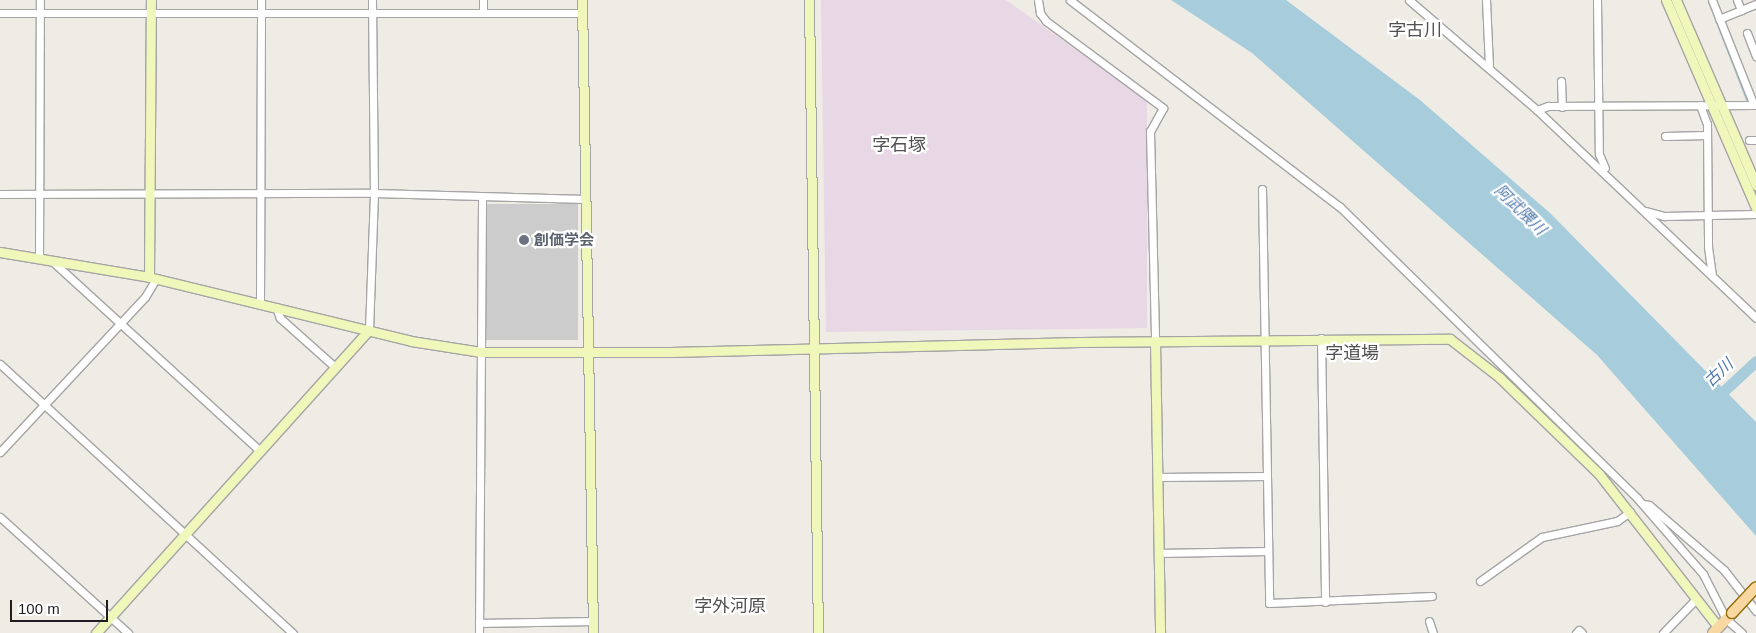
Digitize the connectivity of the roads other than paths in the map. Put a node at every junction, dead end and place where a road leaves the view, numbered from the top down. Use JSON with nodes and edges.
{"nodes":[{"id":1,"x":40,"y":0,"type":"edge"},
{"id":2,"x":151,"y":0,"type":"edge"},
{"id":3,"x":261,"y":0,"type":"edge"},
{"id":4,"x":372,"y":0,"type":"edge"},
{"id":5,"x":483,"y":0,"type":"edge"},
{"id":6,"x":582,"y":0,"type":"edge"},
{"id":7,"x":808,"y":0,"type":"edge"},
{"id":8,"x":1038,"y":0,"type":"edge"},
{"id":9,"x":1070,"y":0,"type":"edge"},
{"id":10,"x":1420,"y":0,"type":"edge"},
{"id":11,"x":1486,"y":0,"type":"edge"},
{"id":12,"x":1597,"y":0,"type":"edge"},
{"id":13,"x":1666,"y":0,"type":"edge"},
{"id":14,"x":1676,"y":0,"type":"edge"},
{"id":15,"x":1712,"y":0,"type":"edge"},
{"id":16,"x":1737,"y":0,"type":"edge"},
{"id":17,"x":1410,"y":1,"type":"edge"},
{"id":18,"x":1756,"y":4,"type":"edge"},
{"id":19,"x":1741,"y":10,"type":"junction"},
{"id":20,"x":261,"y":11,"type":"junction"},
{"id":21,"x":40,"y":12,"type":"junction"},
{"id":22,"x":374,"y":12,"type":"junction"},
{"id":23,"x":483,"y":12,"type":"junction"},
{"id":24,"x":0,"y":13,"type":"edge"},
{"id":25,"x":151,"y":13,"type":"junction"},
{"id":26,"x":582,"y":13,"type":"junction"},
{"id":27,"x":1719,"y":19,"type":"junction"},
{"id":28,"x":1747,"y":33,"type":"dead end"},
{"id":29,"x":1756,"y":56,"type":"edge"},
{"id":30,"x":1489,"y":67,"type":"junction"},
{"id":31,"x":1561,"y":81,"type":"dead end"},
{"id":32,"x":1755,"y":104,"type":"edge"},
{"id":33,"x":1700,"y":105,"type":"junction"},
{"id":34,"x":1562,"y":106,"type":"junction"},
{"id":35,"x":1717,"y":106,"type":"junction"},
{"id":36,"x":1597,"y":107,"type":"junction"},
{"id":37,"x":1537,"y":110,"type":"junction"},
{"id":38,"x":1707,"y":135,"type":"junction"},
{"id":39,"x":1665,"y":136,"type":"dead end"},
{"id":40,"x":1608,"y":175,"type":"junction"},
{"id":41,"x":1756,"y":185,"type":"edge"},
{"id":42,"x":1262,"y":189,"type":"dead end"},
{"id":43,"x":374,"y":193,"type":"junction"},
{"id":44,"x":0,"y":194,"type":"edge"},
{"id":45,"x":39,"y":194,"type":"junction"},
{"id":46,"x":151,"y":194,"type":"junction"},
{"id":47,"x":260,"y":194,"type":"junction"},
{"id":48,"x":482,"y":196,"type":"junction"},
{"id":49,"x":585,"y":199,"type":"junction"},
{"id":50,"x":1756,"y":208,"type":"edge"},
{"id":51,"x":1646,"y":211,"type":"junction"},
{"id":52,"x":1709,"y":214,"type":"junction"},
{"id":53,"x":1756,"y":214,"type":"edge"},
{"id":54,"x":0,"y":252,"type":"edge"},
{"id":55,"x":39,"y":259,"type":"junction"},
{"id":56,"x":52,"y":261,"type":"junction"},
{"id":57,"x":1712,"y":276,"type":"junction"},
{"id":58,"x":152,"y":278,"type":"junction"},
{"id":59,"x":260,"y":304,"type":"junction"},
{"id":60,"x":276,"y":307,"type":"junction"},
{"id":61,"x":1756,"y":318,"type":"edge"},
{"id":62,"x":119,"y":323,"type":"junction"},
{"id":63,"x":369,"y":330,"type":"junction"},
{"id":64,"x":1321,"y":338,"type":"junction"},
{"id":65,"x":1265,"y":340,"type":"junction"},
{"id":66,"x":1155,"y":341,"type":"junction"},
{"id":67,"x":813,"y":347,"type":"junction"},
{"id":68,"x":588,"y":351,"type":"junction"},
{"id":69,"x":481,"y":352,"type":"junction"},
{"id":70,"x":0,"y":364,"type":"edge"},
{"id":71,"x":336,"y":367,"type":"junction"},
{"id":72,"x":44,"y":405,"type":"junction"},
{"id":73,"x":259,"y":450,"type":"junction"},
{"id":74,"x":0,"y":452,"type":"edge"},
{"id":75,"x":1267,"y":476,"type":"junction"},
{"id":76,"x":1157,"y":477,"type":"junction"},
{"id":77,"x":1642,"y":504,"type":"junction"},
{"id":78,"x":1630,"y":512,"type":"junction"},
{"id":79,"x":0,"y":517,"type":"edge"},
{"id":80,"x":184,"y":532,"type":"junction"},
{"id":81,"x":1268,"y":551,"type":"junction"},
{"id":82,"x":1158,"y":553,"type":"junction"},
{"id":83,"x":1480,"y":581,"type":"dead end"},
{"id":84,"x":1756,"y":587,"type":"edge"},
{"id":85,"x":1432,"y":596,"type":"dead end"},
{"id":86,"x":1696,"y":599,"type":"junction"},
{"id":87,"x":1325,"y":602,"type":"junction"},
{"id":88,"x":1756,"y":611,"type":"edge"},
{"id":89,"x":109,"y":616,"type":"junction"},
{"id":90,"x":1729,"y":616,"type":"junction"},
{"id":91,"x":592,"y":621,"type":"junction"},
{"id":92,"x":1430,"y":621,"type":"dead end"},
{"id":93,"x":479,"y":623,"type":"junction"},
{"id":94,"x":1716,"y":630,"type":"edge"},
{"id":95,"x":1740,"y":632,"type":"edge"},
{"id":96,"x":96,"y":633,"type":"edge"},
{"id":97,"x":128,"y":633,"type":"edge"},
{"id":98,"x":293,"y":633,"type":"edge"},
{"id":99,"x":479,"y":633,"type":"edge"},
{"id":100,"x":592,"y":633,"type":"edge"},
{"id":101,"x":818,"y":633,"type":"edge"},
{"id":102,"x":1160,"y":633,"type":"edge"},
{"id":103,"x":1432,"y":633,"type":"edge"},
{"id":104,"x":1576,"y":633,"type":"edge"},
{"id":105,"x":1582,"y":633,"type":"edge"},
{"id":106,"x":1663,"y":633,"type":"edge"}],
"edges":[{"from":1,"to":21,"type":"street"},
{"from":2,"to":25,"type":"street"},
{"from":3,"to":20,"type":"street"},
{"from":4,"to":22,"type":"street"},
{"from":5,"to":23,"type":"street"},
{"from":6,"to":26,"type":"street"},
{"from":7,"to":67,"type":"street"},
{"from":8,"to":66,"type":"street"},
{"from":9,"to":77,"type":"street"},
{"from":10,"to":17,"type":"street"},
{"from":11,"to":30,"type":"street"},
{"from":12,"to":36,"type":"street"},
{"from":13,"to":35,"type":"street"},
{"from":14,"to":35,"type":"street"},
{"from":15,"to":27,"type":"street"},
{"from":16,"to":19,"type":"street"},
{"from":17,"to":30,"type":"street"},
{"from":18,"to":19,"type":"street"},
{"from":19,"to":27,"type":"street"},
{"from":20,"to":22,"type":"street"},
{"from":20,"to":25,"type":"street"},
{"from":20,"to":47,"type":"street"},
{"from":21,"to":24,"type":"street"},
{"from":21,"to":25,"type":"street"},
{"from":21,"to":45,"type":"street"},
{"from":22,"to":23,"type":"street"},
{"from":22,"to":43,"type":"street"},
{"from":23,"to":26,"type":"street"},
{"from":25,"to":46,"type":"street"},
{"from":26,"to":49,"type":"street"},
{"from":27,"to":32,"type":"street"},
{"from":28,"to":29,"type":"street"},
{"from":30,"to":37,"type":"street"},
{"from":31,"to":34,"type":"street"},
{"from":32,"to":35,"type":"street"},
{"from":33,"to":35,"type":"street"},
{"from":33,"to":36,"type":"street"},
{"from":33,"to":38,"type":"street"},
{"from":34,"to":36,"type":"street"},
{"from":34,"to":37,"type":"street"},
{"from":35,"to":41,"type":"street"},
{"from":35,"to":50,"type":"street"},
{"from":36,"to":40,"type":"street"},
{"from":37,"to":40,"type":"street"},
{"from":38,"to":39,"type":"street"},
{"from":38,"to":52,"type":"street"},
{"from":40,"to":51,"type":"street"},
{"from":42,"to":65,"type":"street"},
{"from":43,"to":47,"type":"street"},
{"from":43,"to":48,"type":"street"},
{"from":43,"to":63,"type":"street"},
{"from":44,"to":45,"type":"street"},
{"from":45,"to":46,"type":"street"},
{"from":45,"to":55,"type":"street"},
{"from":46,"to":47,"type":"street"},
{"from":46,"to":58,"type":"street"},
{"from":47,"to":59,"type":"street"},
{"from":48,"to":49,"type":"street"},
{"from":48,"to":69,"type":"street"},
{"from":49,"to":68,"type":"street"},
{"from":51,"to":52,"type":"street"},
{"from":51,"to":57,"type":"street"},
{"from":52,"to":53,"type":"street"},
{"from":52,"to":57,"type":"street"},
{"from":54,"to":55,"type":"street"},
{"from":55,"to":56,"type":"street"},
{"from":56,"to":58,"type":"street"},
{"from":56,"to":62,"type":"street"},
{"from":57,"to":61,"type":"street"},
{"from":58,"to":59,"type":"street"},
{"from":58,"to":62,"type":"street"},
{"from":59,"to":60,"type":"street"},
{"from":60,"to":63,"type":"street"},
{"from":60,"to":71,"type":"street"},
{"from":62,"to":72,"type":"street"},
{"from":62,"to":73,"type":"street"},
{"from":63,"to":69,"type":"street"},
{"from":63,"to":71,"type":"street"},
{"from":64,"to":65,"type":"street"},
{"from":64,"to":78,"type":"street"},
{"from":64,"to":87,"type":"street"},
{"from":65,"to":66,"type":"street"},
{"from":65,"to":75,"type":"street"},
{"from":66,"to":67,"type":"street"},
{"from":66,"to":76,"type":"street"},
{"from":67,"to":68,"type":"street"},
{"from":67,"to":101,"type":"street"},
{"from":68,"to":69,"type":"street"},
{"from":68,"to":91,"type":"street"},
{"from":69,"to":93,"type":"street"},
{"from":70,"to":72,"type":"street"},
{"from":71,"to":73,"type":"street"},
{"from":72,"to":74,"type":"street"},
{"from":72,"to":80,"type":"street"},
{"from":73,"to":80,"type":"street"},
{"from":75,"to":76,"type":"street"},
{"from":75,"to":81,"type":"street"},
{"from":76,"to":82,"type":"street"},
{"from":77,"to":88,"type":"street"},
{"from":77,"to":90,"type":"street"},
{"from":78,"to":83,"type":"street"},
{"from":78,"to":86,"type":"street"},
{"from":79,"to":89,"type":"street"},
{"from":80,"to":89,"type":"street"},
{"from":80,"to":98,"type":"street"},
{"from":81,"to":82,"type":"street"},
{"from":81,"to":87,"type":"street"},
{"from":82,"to":102,"type":"street"},
{"from":84,"to":90,"type":"main road","bridge":true},
{"from":85,"to":87,"type":"street"},
{"from":86,"to":94,"type":"street"},
{"from":86,"to":106,"type":"street"},
{"from":89,"to":96,"type":"street"},
{"from":89,"to":97,"type":"street"},
{"from":90,"to":94,"type":"main road"},
{"from":90,"to":95,"type":"street"},
{"from":91,"to":93,"type":"street"},
{"from":91,"to":100,"type":"street"},
{"from":92,"to":103,"type":"street"},
{"from":93,"to":99,"type":"street"},
{"from":104,"to":105,"type":"street"}]}
